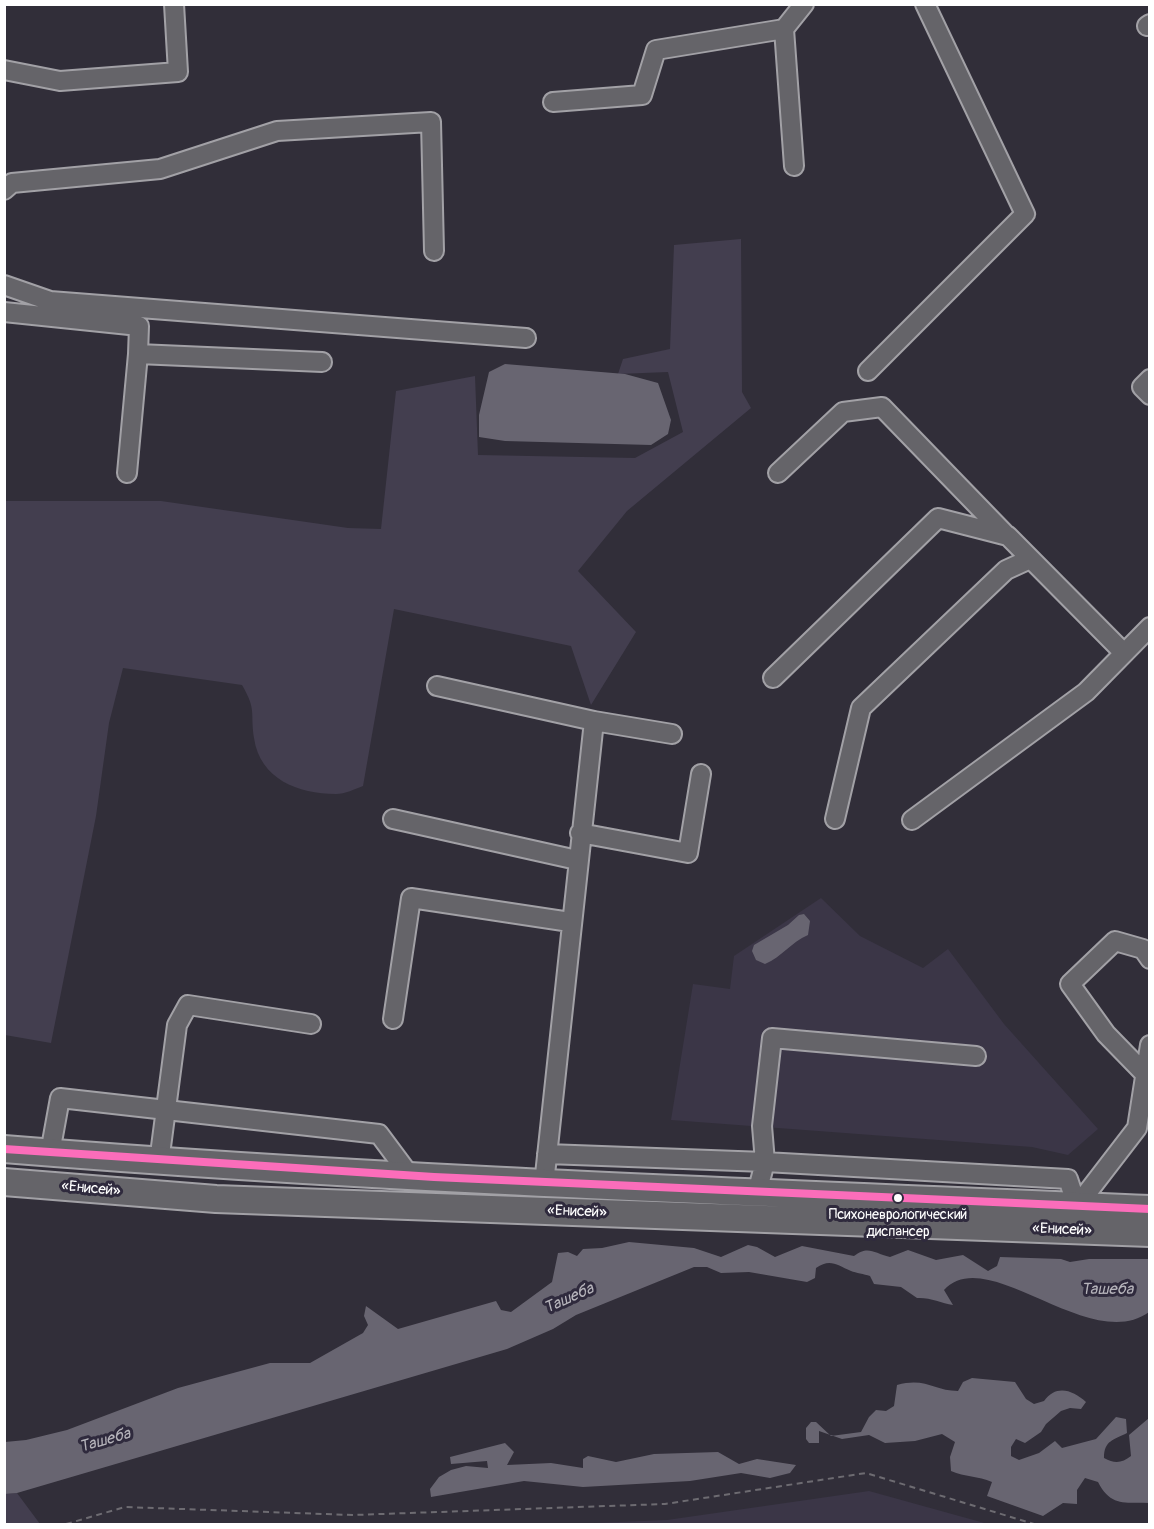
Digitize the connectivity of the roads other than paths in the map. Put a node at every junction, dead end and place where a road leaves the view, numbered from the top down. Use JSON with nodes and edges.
{"nodes":[{"id":1,"x":174,"y":4,"type":"edge"},
{"id":2,"x":804,"y":4,"type":"edge"},
{"id":3,"x":925,"y":4,"type":"edge"},
{"id":4,"x":784,"y":29,"type":"junction"},
{"id":5,"x":4,"y":70,"type":"edge"},
{"id":6,"x":554,"y":102,"type":"dead end"},
{"id":7,"x":794,"y":166,"type":"dead end"},
{"id":8,"x":4,"y":190,"type":"edge"},
{"id":9,"x":435,"y":251,"type":"dead end"},
{"id":10,"x":4,"y":285,"type":"edge"},
{"id":11,"x":4,"y":312,"type":"edge"},
{"id":12,"x":526,"y":338,"type":"dead end"},
{"id":13,"x":138,"y":354,"type":"junction"},
{"id":14,"x":322,"y":362,"type":"dead end"},
{"id":15,"x":868,"y":371,"type":"dead end"},
{"id":16,"x":1149,"y":379,"type":"edge"},
{"id":17,"x":1149,"y":395,"type":"edge"},
{"id":18,"x":127,"y":473,"type":"dead end"},
{"id":19,"x":778,"y":473,"type":"dead end"},
{"id":20,"x":1008,"y":536,"type":"junction"},
{"id":21,"x":1030,"y":559,"type":"junction"},
{"id":22,"x":1149,"y":627,"type":"edge"},
{"id":23,"x":1124,"y":653,"type":"junction"},
{"id":24,"x":773,"y":678,"type":"dead end"},
{"id":25,"x":437,"y":686,"type":"dead end"},
{"id":26,"x":594,"y":721,"type":"junction"},
{"id":27,"x":672,"y":734,"type":"dead end"},
{"id":28,"x":701,"y":774,"type":"dead end"},
{"id":29,"x":393,"y":819,"type":"dead end"},
{"id":30,"x":835,"y":819,"type":"dead end"},
{"id":31,"x":912,"y":820,"type":"dead end"},
{"id":32,"x":580,"y":833,"type":"junction"},
{"id":33,"x":577,"y":860,"type":"junction"},
{"id":34,"x":570,"y":922,"type":"junction"},
{"id":35,"x":1149,"y":958,"type":"edge"},
{"id":36,"x":393,"y":1019,"type":"dead end"},
{"id":37,"x":311,"y":1024,"type":"dead end"},
{"id":38,"x":1149,"y":1045,"type":"edge"},
{"id":39,"x":976,"y":1056,"type":"dead end"},
{"id":40,"x":1144,"y":1072,"type":"junction"},
{"id":41,"x":167,"y":1110,"type":"junction"},
{"id":42,"x":1149,"y":1112,"type":"edge"},
{"id":43,"x":1137,"y":1128,"type":"junction"},
{"id":44,"x":4,"y":1149,"type":"edge"},
{"id":45,"x":50,"y":1153,"type":"junction"},
{"id":46,"x":547,"y":1154,"type":"junction"},
{"id":47,"x":159,"y":1162,"type":"junction"},
{"id":48,"x":765,"y":1162,"type":"junction"},
{"id":49,"x":411,"y":1177,"type":"junction"},
{"id":50,"x":4,"y":1182,"type":"edge"},
{"id":51,"x":544,"y":1184,"type":"junction"},
{"id":52,"x":757,"y":1193,"type":"junction"},
{"id":53,"x":1077,"y":1206,"type":"junction"},
{"id":54,"x":1149,"y":1209,"type":"edge"},
{"id":55,"x":1149,"y":1233,"type":"edge"}],
"edges":[{"from":1,"to":5,"type":"lane"},
{"from":2,"to":4,"type":"lane"},
{"from":3,"to":15,"type":"lane"},
{"from":4,"to":6,"type":"lane"},
{"from":4,"to":7,"type":"lane"},
{"from":8,"to":9,"type":"lane"},
{"from":10,"to":12,"type":"lane"},
{"from":11,"to":13,"type":"lane"},
{"from":13,"to":14,"type":"lane"},
{"from":13,"to":18,"type":"lane"},
{"from":16,"to":17,"type":"lane"},
{"from":19,"to":20,"type":"lane"},
{"from":20,"to":21,"type":"lane"},
{"from":20,"to":24,"type":"lane"},
{"from":21,"to":23,"type":"lane"},
{"from":21,"to":30,"type":"lane"},
{"from":22,"to":23,"type":"lane"},
{"from":23,"to":31,"type":"lane"},
{"from":25,"to":26,"type":"lane"},
{"from":26,"to":27,"type":"lane"},
{"from":26,"to":32,"type":"lane"},
{"from":28,"to":32,"type":"lane"},
{"from":29,"to":33,"type":"lane"},
{"from":32,"to":33,"type":"lane"},
{"from":33,"to":34,"type":"lane"},
{"from":34,"to":36,"type":"lane"},
{"from":34,"to":46,"type":"lane"},
{"from":35,"to":40,"type":"lane"},
{"from":37,"to":41,"type":"lane"},
{"from":38,"to":40,"type":"lane"},
{"from":39,"to":48,"type":"lane"},
{"from":40,"to":43,"type":"lane"},
{"from":41,"to":45,"type":"lane"},
{"from":41,"to":47,"type":"lane"},
{"from":41,"to":49,"type":"lane"},
{"from":42,"to":43,"type":"lane"},
{"from":43,"to":53,"type":"lane"},
{"from":44,"to":45,"type":"highway","name":"«Енисей»"},
{"from":45,"to":47,"type":"highway","name":"«Енисей»"},
{"from":46,"to":48,"type":"lane"},
{"from":46,"to":51,"type":"lane"},
{"from":47,"to":49,"type":"highway","name":"«Енисей»"},
{"from":48,"to":52,"type":"lane"},
{"from":48,"to":53,"type":"lane"},
{"from":49,"to":51,"type":"highway","name":"«Енисей»"},
{"from":50,"to":55,"type":"highway","name":"«Енисей»"},
{"from":51,"to":52,"type":"highway","name":"«Енисей»"},
{"from":52,"to":53,"type":"highway","name":"«Енисей»"},
{"from":53,"to":54,"type":"highway","name":"«Енисей»"}]}
